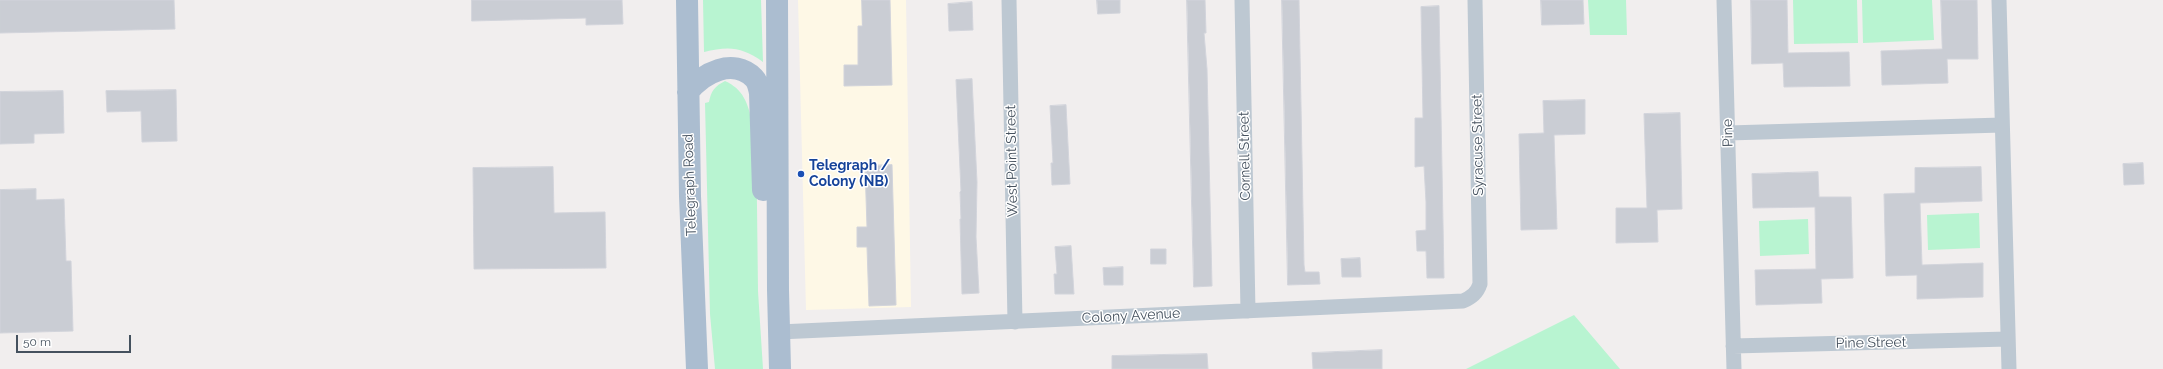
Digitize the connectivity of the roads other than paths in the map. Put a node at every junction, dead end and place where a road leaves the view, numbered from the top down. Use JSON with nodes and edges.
{"nodes":[{"id":1,"x":687,"y":0,"type":"edge"},
{"id":2,"x":777,"y":0,"type":"edge"},
{"id":3,"x":1009,"y":0,"type":"edge"},
{"id":4,"x":1242,"y":0,"type":"edge"},
{"id":5,"x":1475,"y":0,"type":"edge"},
{"id":6,"x":1724,"y":0,"type":"edge"},
{"id":7,"x":1999,"y":0,"type":"edge"},
{"id":8,"x":688,"y":92,"type":"junction"},
{"id":9,"x":2002,"y":125,"type":"junction"},
{"id":10,"x":1728,"y":133,"type":"junction"},
{"id":11,"x":1478,"y":290,"type":"joint"},
{"id":12,"x":1248,"y":311,"type":"junction"},
{"id":13,"x":1015,"y":322,"type":"junction"},
{"id":14,"x":779,"y":332,"type":"junction"},
{"id":15,"x":2008,"y":339,"type":"junction"},
{"id":16,"x":1733,"y":346,"type":"junction"},
{"id":17,"x":780,"y":363,"type":"edge"},
{"id":18,"x":698,"y":366,"type":"edge"},
{"id":19,"x":1734,"y":369,"type":"edge"},
{"id":20,"x":2009,"y":369,"type":"edge"}],
"edges":[{"from":1,"to":8,"type":"main road","name":"Telegraph Road"},
{"from":2,"to":14,"type":"main road"},
{"from":3,"to":13,"type":"street","name":"West Point Street"},
{"from":4,"to":12,"type":"street","name":"Cornell Street"},
{"from":5,"to":11,"type":"street","name":"Syracuse Street"},
{"from":6,"to":10,"type":"street","name":"Pine"},
{"from":7,"to":9,"type":"street"},
{"from":8,"to":17,"type":"main road"},
{"from":8,"to":18,"type":"main road","name":"Telegraph Road"},
{"from":9,"to":10,"type":"street"},
{"from":9,"to":15,"type":"street"},
{"from":10,"to":16,"type":"street","name":"Pine"},
{"from":11,"to":12,"type":"street","name":"Colony Avenue"},
{"from":12,"to":13,"type":"street","name":"Colony Avenue"},
{"from":13,"to":14,"type":"street","name":"Colony Avenue"},
{"from":14,"to":17,"type":"main road"},
{"from":15,"to":16,"type":"street","name":"Pine Street"},
{"from":15,"to":20,"type":"street"},
{"from":16,"to":19,"type":"street"}]}
